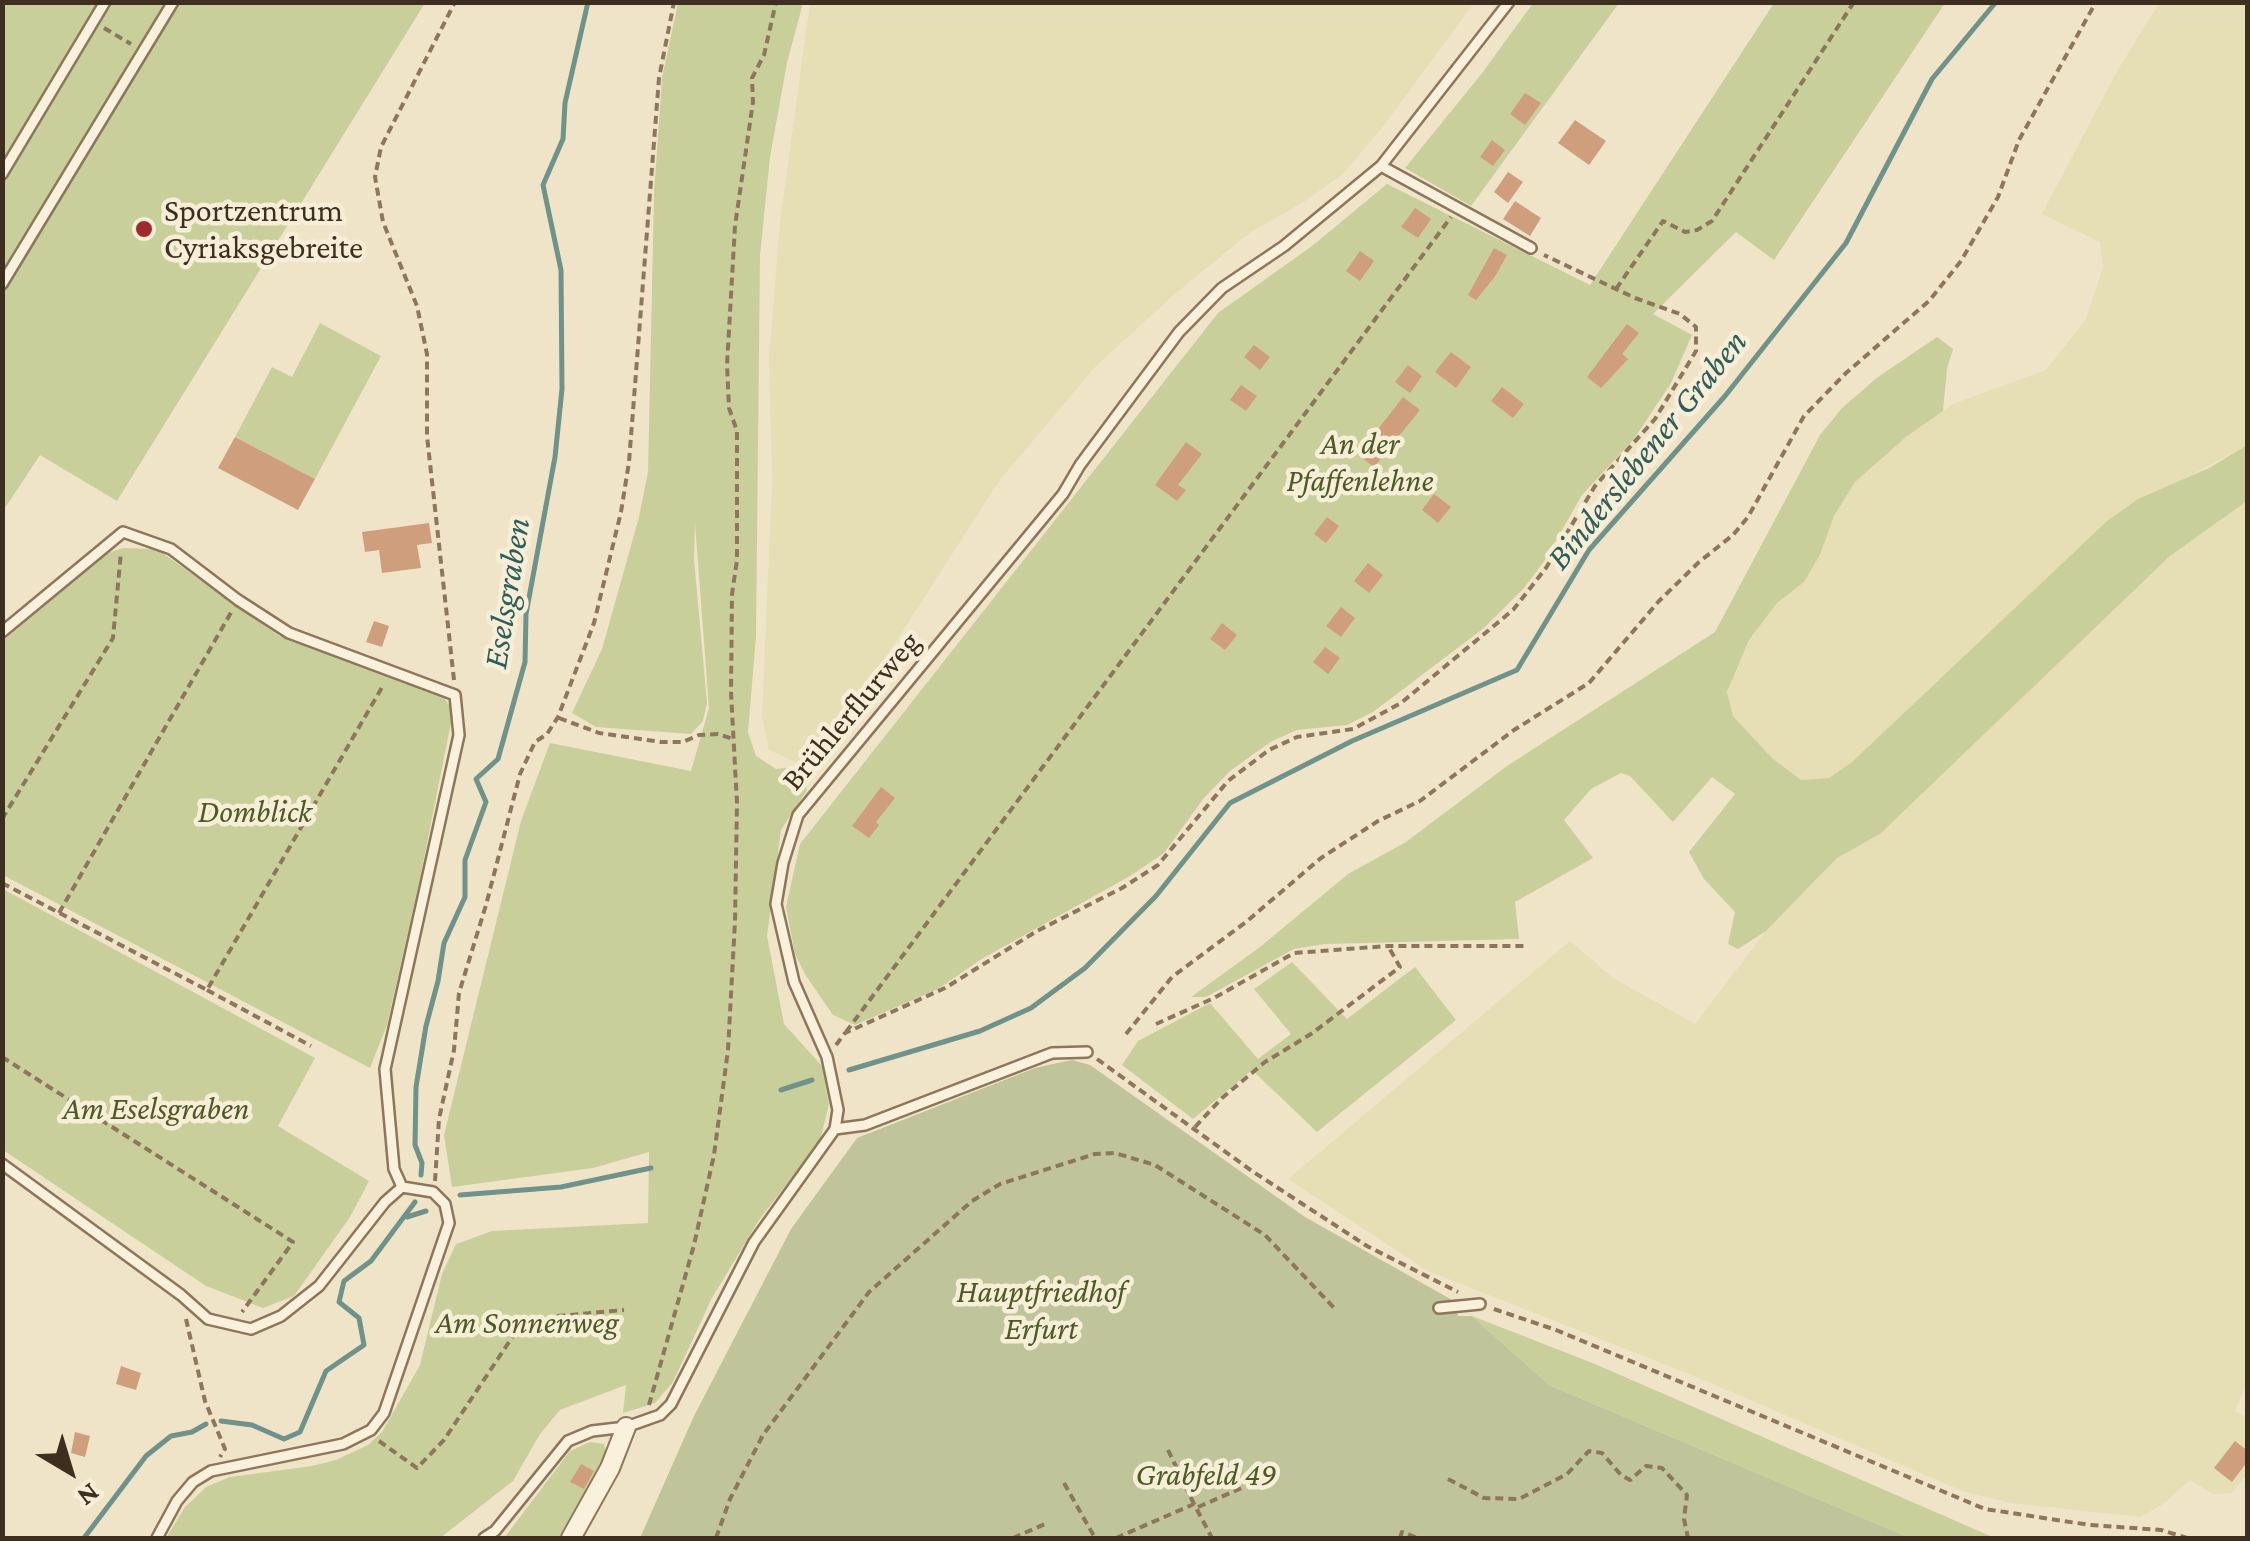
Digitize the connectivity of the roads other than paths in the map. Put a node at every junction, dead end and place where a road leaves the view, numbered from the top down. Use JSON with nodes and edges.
{"nodes":[{"id":1,"x":105,"y":2,"type":"edge"},
{"id":2,"x":173,"y":2,"type":"edge"},
{"id":3,"x":1508,"y":2,"type":"edge"},
{"id":4,"x":1381,"y":166,"type":"junction"},
{"id":5,"x":2,"y":174,"type":"edge"},
{"id":6,"x":1531,"y":248,"type":"road end"},
{"id":7,"x":2,"y":284,"type":"edge"},
{"id":8,"x":2,"y":632,"type":"edge"},
{"id":9,"x":1088,"y":1052,"type":"road end"},
{"id":10,"x":836,"y":1129,"type":"junction"},
{"id":11,"x":2,"y":1164,"type":"edge"},
{"id":12,"x":402,"y":1186,"type":"junction"},
{"id":13,"x":1480,"y":1304,"type":"road end"},
{"id":14,"x":1440,"y":1308,"type":"dead end"},
{"id":15,"x":635,"y":1423,"type":"junction"},
{"id":16,"x":157,"y":1538,"type":"edge"},
{"id":17,"x":484,"y":1538,"type":"edge"},
{"id":18,"x":572,"y":1538,"type":"edge"}],
"edges":[{"from":1,"to":5,"type":"lane"},
{"from":2,"to":7,"type":"lane"},
{"from":3,"to":4,"type":"lane","name":"Brühlerflurweg"},
{"from":4,"to":6,"type":"lane"},
{"from":4,"to":10,"type":"lane","name":"Brühlerflurweg"},
{"from":8,"to":12,"type":"lane"},
{"from":9,"to":10,"type":"lane"},
{"from":10,"to":15,"type":"lane"},
{"from":11,"to":12,"type":"lane"},
{"from":12,"to":16,"type":"lane"},
{"from":13,"to":14,"type":"lane"},
{"from":15,"to":17,"type":"lane"},
{"from":15,"to":18,"type":"street"}]}
